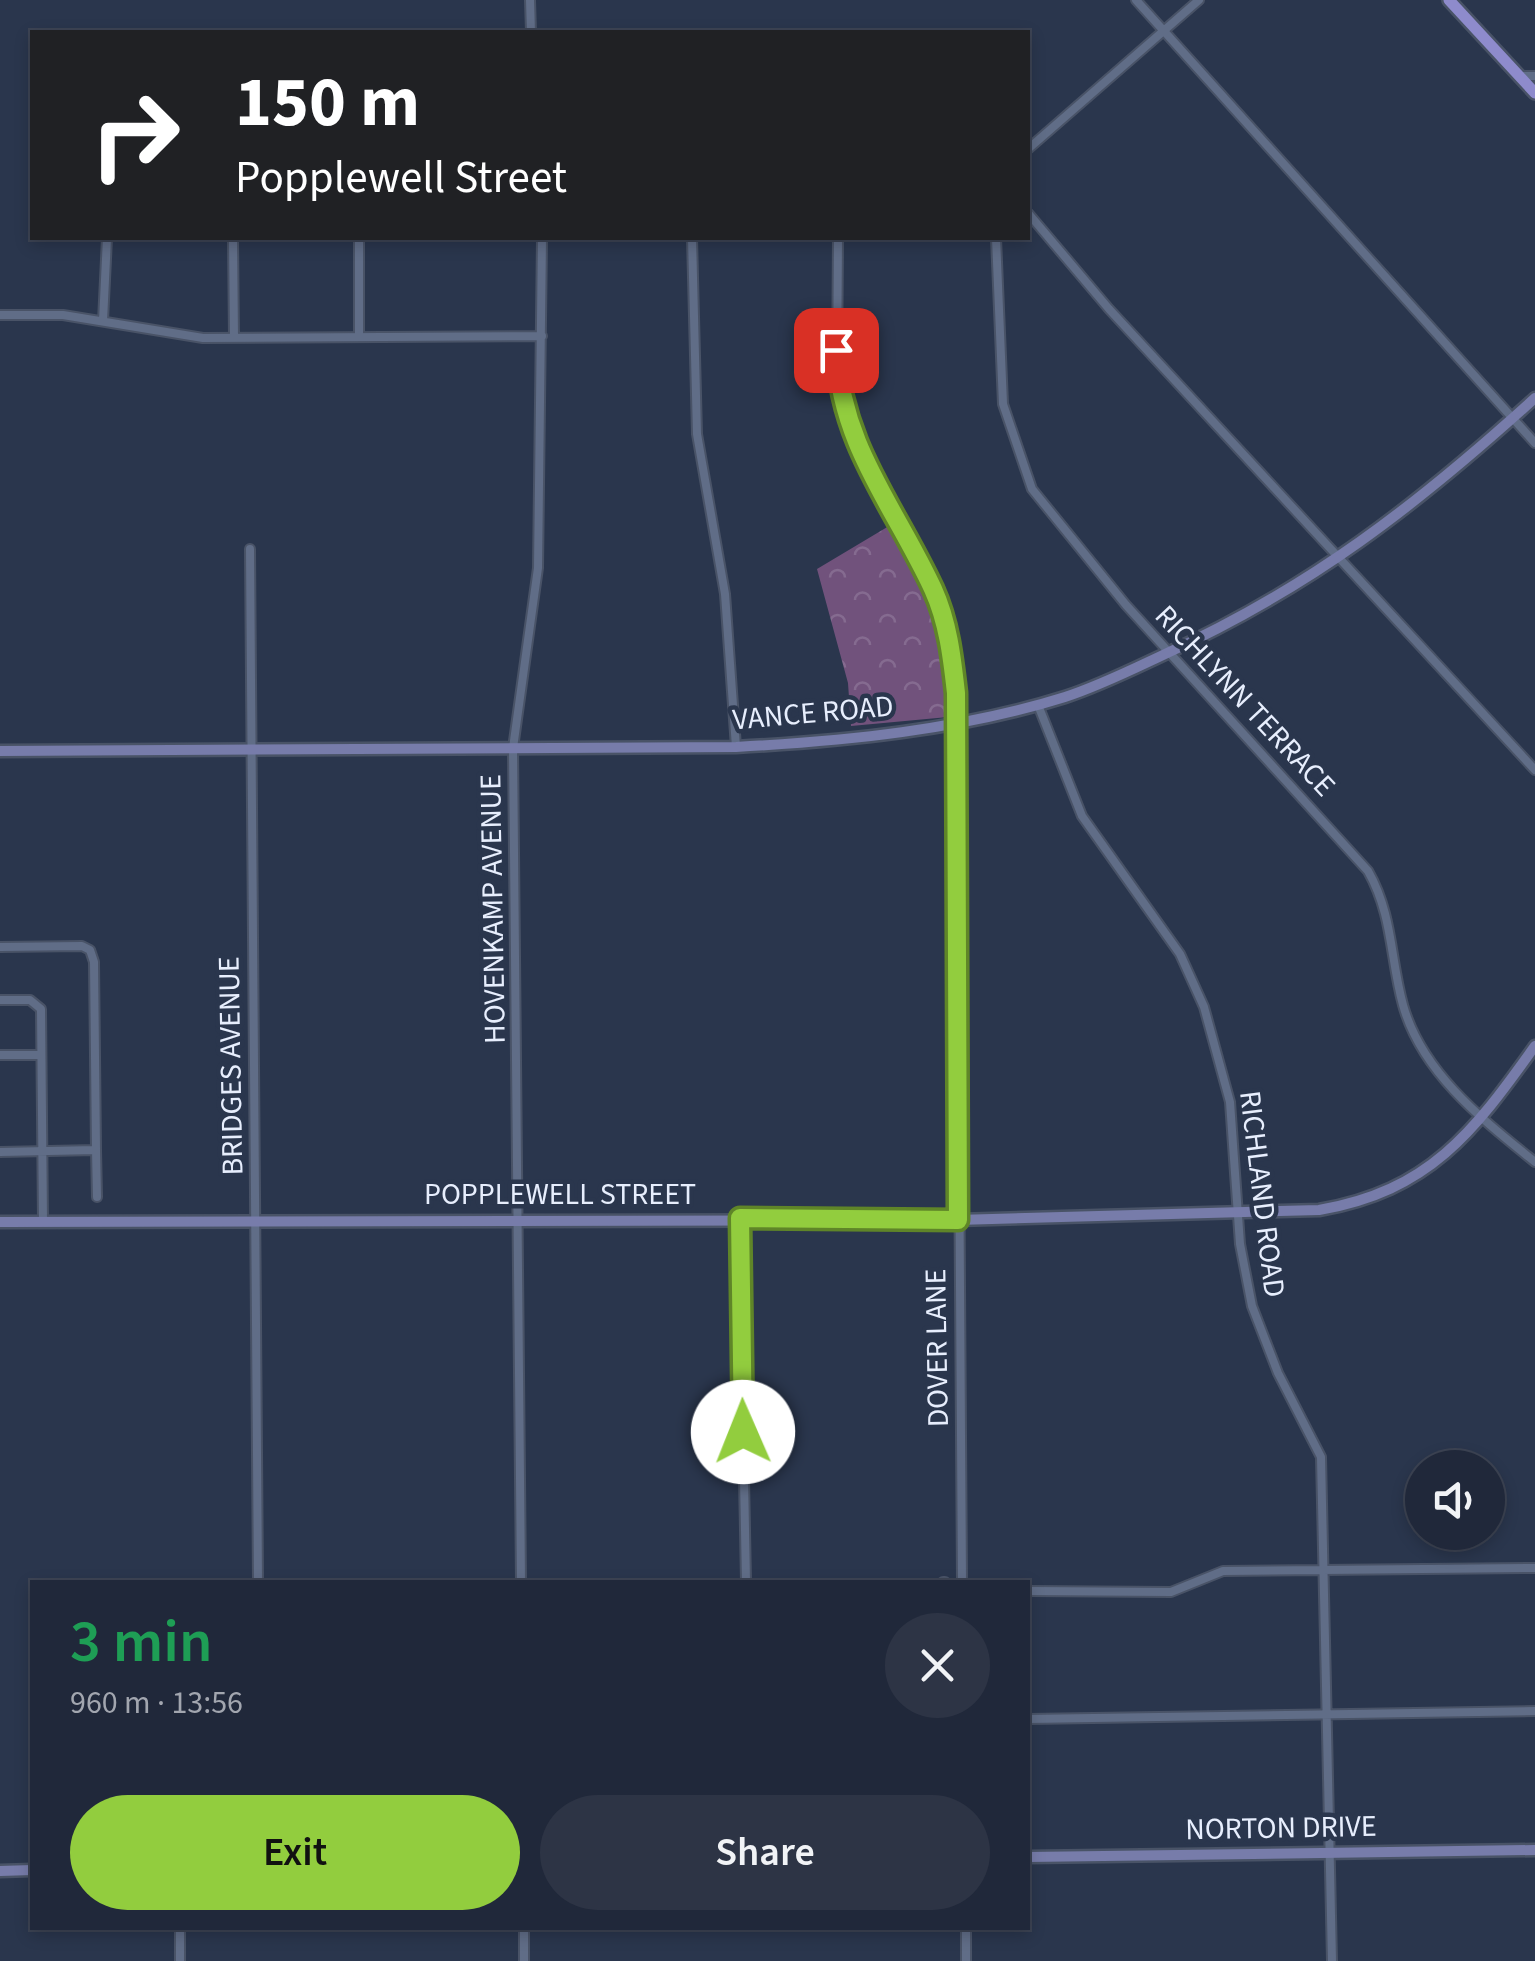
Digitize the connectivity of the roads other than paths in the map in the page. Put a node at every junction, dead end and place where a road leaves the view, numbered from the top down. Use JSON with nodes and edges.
{"nodes":[{"id":1,"x":530,"y":0,"type":"edge"},
{"id":2,"x":1136,"y":0,"type":"edge"},
{"id":3,"x":1199,"y":0,"type":"edge"},
{"id":4,"x":1449,"y":0,"type":"edge"},
{"id":5,"x":531,"y":30,"type":"edge"},
{"id":6,"x":1164,"y":33,"type":"junction"},
{"id":7,"x":1519,"y":76,"type":"junction"},
{"id":8,"x":1535,"y":76,"type":"edge"},
{"id":9,"x":1535,"y":93,"type":"edge"},
{"id":10,"x":1030,"y":148,"type":"edge"},
{"id":11,"x":1030,"y":215,"type":"edge"},
{"id":12,"x":107,"y":240,"type":"edge"},
{"id":13,"x":233,"y":240,"type":"edge"},
{"id":14,"x":358,"y":240,"type":"edge"},
{"id":15,"x":542,"y":240,"type":"edge"},
{"id":16,"x":692,"y":240,"type":"edge"},
{"id":17,"x":838,"y":240,"type":"edge"},
{"id":18,"x":996,"y":240,"type":"edge"},
{"id":19,"x":0,"y":316,"type":"edge"},
{"id":20,"x":103,"y":321,"type":"junction"},
{"id":21,"x":542,"y":336,"type":"junction"},
{"id":22,"x":359,"y":337,"type":"junction"},
{"id":23,"x":234,"y":338,"type":"junction"},
{"id":24,"x":1535,"y":398,"type":"edge"},
{"id":25,"x":1512,"y":418,"type":"junction"},
{"id":26,"x":1535,"y":443,"type":"edge"},
{"id":27,"x":250,"y":549,"type":"dead end"},
{"id":28,"x":1341,"y":558,"type":"junction"},
{"id":29,"x":1170,"y":652,"type":"junction"},
{"id":30,"x":1038,"y":704,"type":"junction"},
{"id":31,"x":956,"y":721,"type":"junction"},
{"id":32,"x":736,"y":746,"type":"junction"},
{"id":33,"x":514,"y":748,"type":"junction"},
{"id":34,"x":252,"y":749,"type":"junction"},
{"id":35,"x":0,"y":751,"type":"edge"},
{"id":36,"x":1535,"y":770,"type":"edge"},
{"id":37,"x":0,"y":946,"type":"edge"},
{"id":38,"x":0,"y":1000,"type":"edge"},
{"id":39,"x":1535,"y":1046,"type":"edge"},
{"id":40,"x":41,"y":1054,"type":"junction"},
{"id":41,"x":0,"y":1056,"type":"edge"},
{"id":42,"x":1480,"y":1116,"type":"junction"},
{"id":43,"x":96,"y":1150,"type":"junction"},
{"id":44,"x":43,"y":1151,"type":"junction"},
{"id":45,"x":0,"y":1152,"type":"edge"},
{"id":46,"x":1535,"y":1162,"type":"edge"},
{"id":47,"x":97,"y":1197,"type":"dead end"},
{"id":48,"x":1239,"y":1214,"type":"junction"},
{"id":49,"x":740,"y":1218,"type":"junction"},
{"id":50,"x":255,"y":1220,"type":"junction"},
{"id":51,"x":958,"y":1220,"type":"junction"},
{"id":52,"x":520,"y":1221,"type":"junction"},
{"id":53,"x":0,"y":1222,"type":"edge"},
{"id":54,"x":43,"y":1222,"type":"junction"},
{"id":55,"x":1535,"y":1568,"type":"edge"},
{"id":56,"x":1324,"y":1570,"type":"junction"},
{"id":57,"x":258,"y":1580,"type":"edge"},
{"id":58,"x":520,"y":1580,"type":"edge"},
{"id":59,"x":746,"y":1580,"type":"edge"},
{"id":60,"x":962,"y":1580,"type":"edge"},
{"id":61,"x":1030,"y":1591,"type":"edge"},
{"id":62,"x":1535,"y":1711,"type":"edge"},
{"id":63,"x":1326,"y":1714,"type":"junction"},
{"id":64,"x":1030,"y":1719,"type":"edge"},
{"id":65,"x":1535,"y":1850,"type":"edge"},
{"id":66,"x":1329,"y":1852,"type":"junction"},
{"id":67,"x":1030,"y":1857,"type":"edge"},
{"id":68,"x":30,"y":1870,"type":"edge"},
{"id":69,"x":0,"y":1871,"type":"edge"},
{"id":70,"x":180,"y":1930,"type":"edge"},
{"id":71,"x":524,"y":1930,"type":"edge"},
{"id":72,"x":966,"y":1930,"type":"edge"},
{"id":73,"x":180,"y":1961,"type":"edge"},
{"id":74,"x":524,"y":1961,"type":"edge"},
{"id":75,"x":966,"y":1961,"type":"edge"},
{"id":76,"x":1332,"y":1961,"type":"edge"}],
"edges":[{"from":1,"to":5,"type":"street"},
{"from":2,"to":6,"type":"street"},
{"from":3,"to":6,"type":"street"},
{"from":4,"to":7,"type":"main road"},
{"from":6,"to":10,"type":"street"},
{"from":6,"to":25,"type":"street"},
{"from":7,"to":8,"type":"street"},
{"from":7,"to":9,"type":"main road"},
{"from":11,"to":28,"type":"street"},
{"from":12,"to":20,"type":"street"},
{"from":13,"to":23,"type":"street"},
{"from":14,"to":22,"type":"street"},
{"from":15,"to":21,"type":"street","name":"HOVENKAMP AVENUE"},
{"from":16,"to":32,"type":"street"},
{"from":17,"to":31,"type":"street","name":"DOVER LANE"},
{"from":18,"to":29,"type":"street","name":"RICHLYNN TERRACE"},
{"from":19,"to":20,"type":"street"},
{"from":20,"to":23,"type":"street"},
{"from":21,"to":22,"type":"street"},
{"from":21,"to":33,"type":"street","name":"HOVENKAMP AVENUE"},
{"from":22,"to":23,"type":"street"},
{"from":24,"to":25,"type":"street","name":"VANCE ROAD"},
{"from":25,"to":26,"type":"street"},
{"from":25,"to":28,"type":"street","name":"VANCE ROAD"},
{"from":27,"to":34,"type":"street","name":"BRIDGES AVENUE"},
{"from":28,"to":29,"type":"street","name":"VANCE ROAD"},
{"from":28,"to":36,"type":"street"},
{"from":29,"to":30,"type":"street","name":"VANCE ROAD"},
{"from":29,"to":42,"type":"street","name":"RICHLYNN TERRACE"},
{"from":30,"to":31,"type":"street","name":"VANCE ROAD"},
{"from":30,"to":48,"type":"street","name":"RICHLAND ROAD"},
{"from":31,"to":32,"type":"street","name":"VANCE ROAD"},
{"from":31,"to":51,"type":"street","name":"DOVER LANE"},
{"from":32,"to":33,"type":"street","name":"VANCE ROAD"},
{"from":33,"to":34,"type":"street","name":"VANCE ROAD"},
{"from":33,"to":52,"type":"street","name":"HOVENKAMP AVENUE"},
{"from":34,"to":35,"type":"street","name":"VANCE ROAD"},
{"from":34,"to":50,"type":"street","name":"BRIDGES AVENUE"},
{"from":37,"to":43,"type":"street"},
{"from":38,"to":40,"type":"street"},
{"from":39,"to":42,"type":"street","name":"POPPLEWELL STREET"},
{"from":40,"to":41,"type":"street"},
{"from":40,"to":44,"type":"street"},
{"from":42,"to":46,"type":"street","name":"RICHLYNN TERRACE"},
{"from":42,"to":48,"type":"street","name":"POPPLEWELL STREET"},
{"from":43,"to":44,"type":"street"},
{"from":43,"to":47,"type":"street"},
{"from":44,"to":45,"type":"street"},
{"from":44,"to":54,"type":"street"},
{"from":48,"to":51,"type":"street","name":"POPPLEWELL STREET"},
{"from":48,"to":56,"type":"street","name":"RICHLAND ROAD"},
{"from":49,"to":51,"type":"street","name":"POPPLEWELL STREET"},
{"from":49,"to":52,"type":"street","name":"POPPLEWELL STREET"},
{"from":49,"to":59,"type":"street"},
{"from":50,"to":52,"type":"street","name":"POPPLEWELL STREET"},
{"from":50,"to":54,"type":"street","name":"POPPLEWELL STREET"},
{"from":50,"to":57,"type":"street","name":"BRIDGES AVENUE"},
{"from":51,"to":60,"type":"street","name":"DOVER LANE"},
{"from":52,"to":58,"type":"street","name":"HOVENKAMP AVENUE"},
{"from":53,"to":54,"type":"street","name":"POPPLEWELL STREET"},
{"from":55,"to":56,"type":"street"},
{"from":56,"to":61,"type":"street"},
{"from":56,"to":63,"type":"street","name":"RICHLAND ROAD"},
{"from":62,"to":63,"type":"street"},
{"from":63,"to":64,"type":"street"},
{"from":63,"to":66,"type":"street","name":"RICHLAND ROAD"},
{"from":65,"to":66,"type":"street","name":"NORTON DRIVE"},
{"from":66,"to":67,"type":"street","name":"NORTON DRIVE"},
{"from":66,"to":76,"type":"street","name":"RICHLAND ROAD"},
{"from":68,"to":69,"type":"street"},
{"from":70,"to":73,"type":"street"},
{"from":71,"to":74,"type":"street"},
{"from":72,"to":75,"type":"street"}]}
